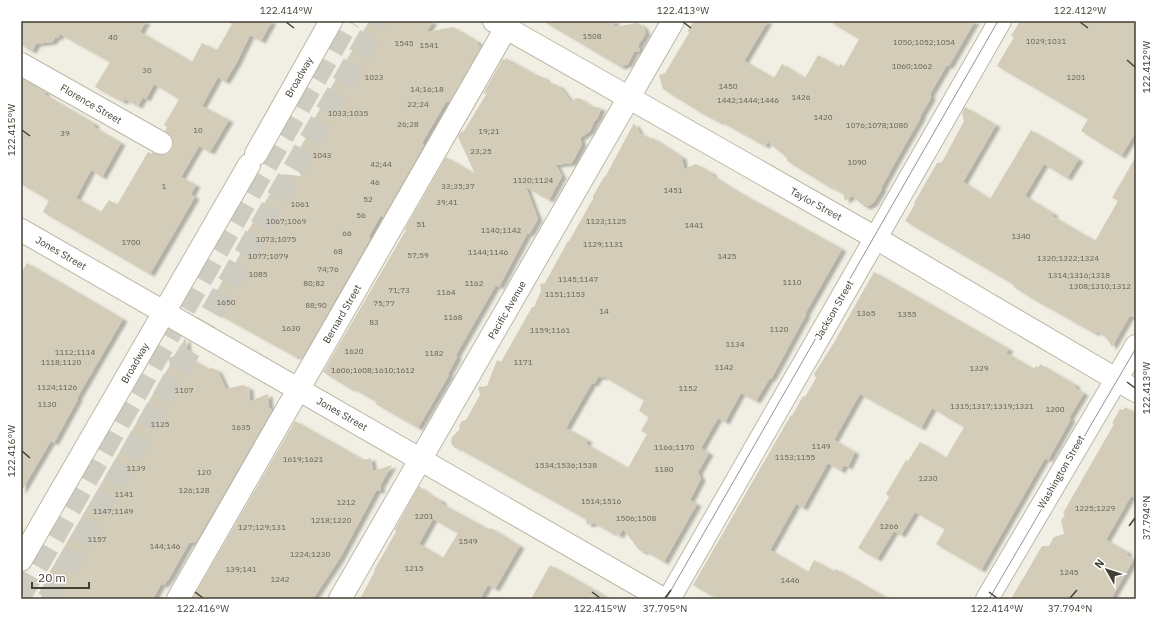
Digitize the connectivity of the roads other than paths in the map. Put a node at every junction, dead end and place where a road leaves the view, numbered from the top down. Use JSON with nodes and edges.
{"nodes":[{"id":1,"x":331,"y":21,"type":"edge"},
{"id":2,"x":673,"y":21,"type":"edge"},
{"id":3,"x":1000,"y":21,"type":"edge"},
{"id":4,"x":500,"y":24,"type":"edge"},
{"id":5,"x":21,"y":64,"type":"edge"},
{"id":6,"x":628,"y":98,"type":"junction"},
{"id":7,"x":160,"y":143,"type":"dead end"},
{"id":8,"x":24,"y":238,"type":"edge"},
{"id":9,"x":876,"y":238,"type":"junction"},
{"id":10,"x":164,"y":312,"type":"junction"},
{"id":11,"x":1136,"y":346,"type":"edge"},
{"id":12,"x":1116,"y":380,"type":"junction"},
{"id":13,"x":298,"y":389,"type":"junction"},
{"id":14,"x":1136,"y":391,"type":"edge"},
{"id":15,"x":420,"y":459,"type":"junction"},
{"id":16,"x":21,"y":560,"type":"edge"},
{"id":17,"x":178,"y":599,"type":"edge"},
{"id":18,"x":340,"y":599,"type":"edge"},
{"id":19,"x":663,"y":599,"type":"edge"},
{"id":20,"x":669,"y":599,"type":"edge"},
{"id":21,"x":987,"y":599,"type":"edge"}],
"edges":[{"from":1,"to":10,"type":"street","name":"Broadway"},
{"from":2,"to":6,"type":"street","name":"Pacific Avenue"},
{"from":3,"to":9,"type":"street","name":"Jackson Street"},
{"from":4,"to":6,"type":"street","name":"Taylor Street"},
{"from":4,"to":13,"type":"street","name":"Bernard Street"},
{"from":5,"to":7,"type":"street","name":"Florence Street"},
{"from":6,"to":9,"type":"street","name":"Taylor Street"},
{"from":6,"to":15,"type":"street","name":"Pacific Avenue"},
{"from":8,"to":10,"type":"street","name":"Jones Street"},
{"from":9,"to":12,"type":"street","name":"Taylor Street"},
{"from":9,"to":20,"type":"street","name":"Jackson Street"},
{"from":10,"to":13,"type":"street","name":"Jones Street"},
{"from":10,"to":16,"type":"street","name":"Broadway"},
{"from":11,"to":12,"type":"street","name":"Washington Street"},
{"from":12,"to":14,"type":"street","name":"Taylor Street"},
{"from":12,"to":21,"type":"street","name":"Washington Street"},
{"from":13,"to":15,"type":"street","name":"Jones Street"},
{"from":13,"to":17,"type":"street","name":"Bernard Street"},
{"from":15,"to":18,"type":"street","name":"Pacific Avenue"},
{"from":15,"to":19,"type":"street","name":"Jones Street"}]}
